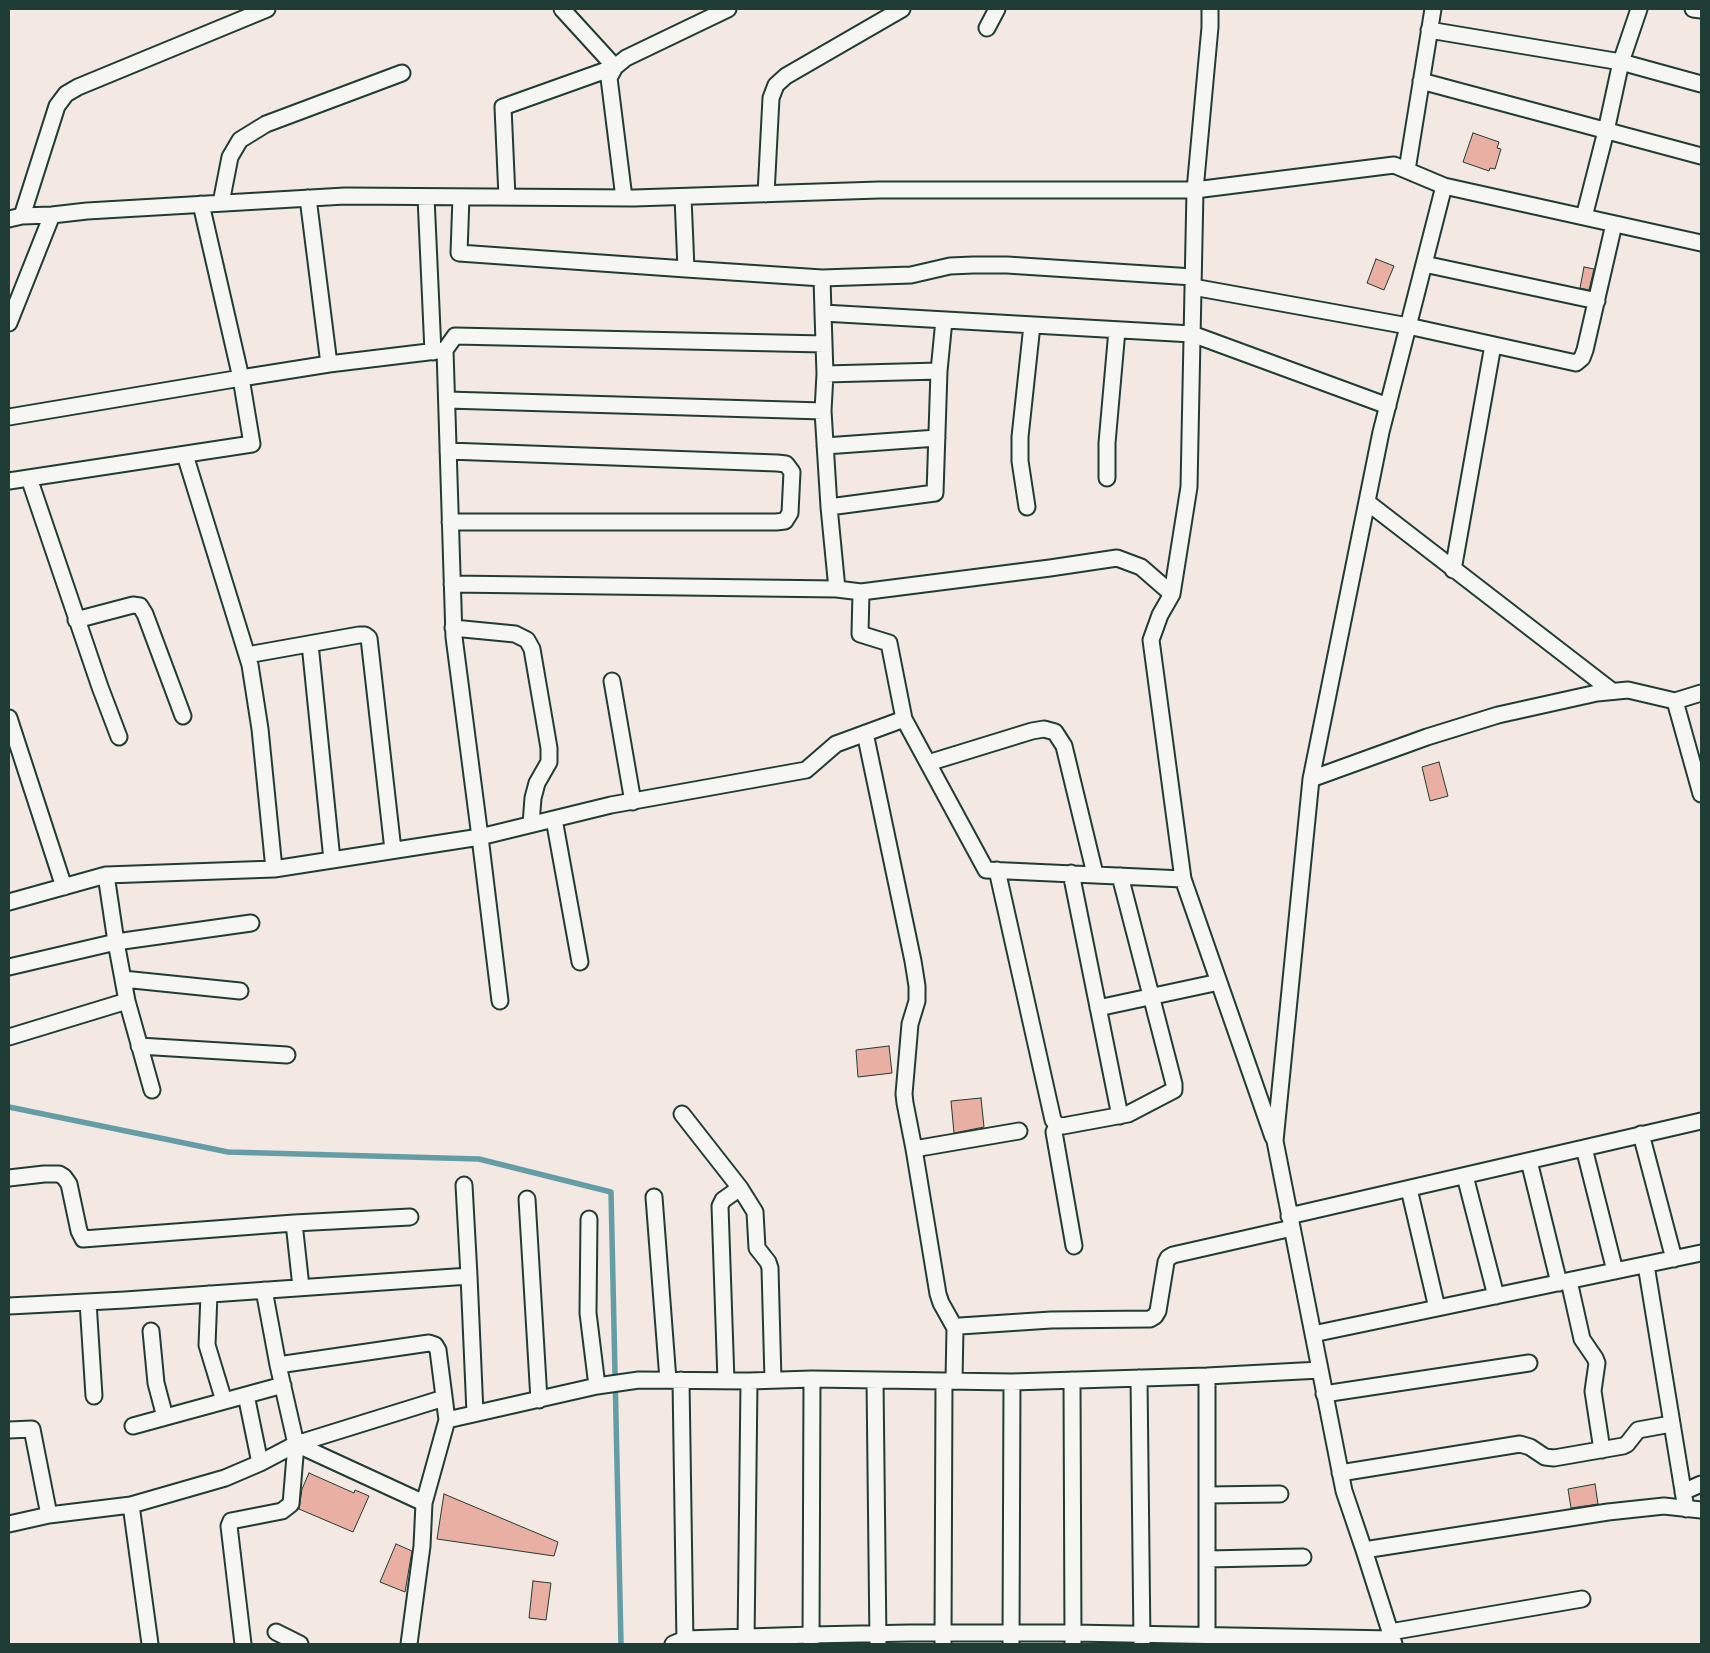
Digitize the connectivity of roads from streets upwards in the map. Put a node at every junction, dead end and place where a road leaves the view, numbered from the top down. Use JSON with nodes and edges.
{"nodes":[{"id":1,"x":267,"y":9,"type":"edge"},
{"id":2,"x":562,"y":9,"type":"edge"},
{"id":3,"x":728,"y":9,"type":"edge"},
{"id":4,"x":902,"y":9,"type":"edge"},
{"id":5,"x":997,"y":9,"type":"edge"},
{"id":6,"x":1210,"y":9,"type":"edge"},
{"id":7,"x":1433,"y":9,"type":"edge"},
{"id":8,"x":1639,"y":9,"type":"edge"},
{"id":9,"x":1693,"y":9,"type":"edge"},
{"id":10,"x":1701,"y":10,"type":"edge"},
{"id":11,"x":987,"y":28,"type":"dead end"},
{"id":12,"x":1429,"y":30,"type":"junction"},
{"id":13,"x":1620,"y":62,"type":"junction"},
{"id":14,"x":615,"y":67,"type":"junction"},
{"id":15,"x":402,"y":72,"type":"dead end"},
{"id":16,"x":1421,"y":80,"type":"junction"},
{"id":17,"x":1701,"y":84,"type":"edge"},
{"id":18,"x":1606,"y":132,"type":"junction"},
{"id":19,"x":1701,"y":156,"type":"edge"},
{"id":20,"x":1407,"y":170,"type":"junction"},
{"id":21,"x":1444,"y":186,"type":"junction"},
{"id":22,"x":1195,"y":190,"type":"junction"},
{"id":23,"x":766,"y":194,"type":"junction"},
{"id":24,"x":426,"y":197,"type":"junction"},
{"id":25,"x":461,"y":197,"type":"junction"},
{"id":26,"x":683,"y":197,"type":"junction"},
{"id":27,"x":308,"y":198,"type":"junction"},
{"id":28,"x":507,"y":198,"type":"junction"},
{"id":29,"x":624,"y":198,"type":"junction"},
{"id":30,"x":221,"y":203,"type":"junction"},
{"id":31,"x":200,"y":204,"type":"junction"},
{"id":32,"x":52,"y":215,"type":"junction"},
{"id":33,"x":16,"y":217,"type":"edge"},
{"id":34,"x":1584,"y":217,"type":"junction"},
{"id":35,"x":1614,"y":224,"type":"junction"},
{"id":36,"x":1701,"y":243,"type":"edge"},
{"id":37,"x":1424,"y":264,"type":"junction"},
{"id":38,"x":686,"y":269,"type":"junction"},
{"id":39,"x":822,"y":278,"type":"junction"},
{"id":40,"x":1193,"y":282,"type":"junction"},
{"id":41,"x":1597,"y":301,"type":"junction"},
{"id":42,"x":823,"y":313,"type":"junction"},
{"id":43,"x":944,"y":320,"type":"junction"},
{"id":44,"x":9,"y":323,"type":"edge"},
{"id":45,"x":1032,"y":325,"type":"junction"},
{"id":46,"x":1408,"y":326,"type":"junction"},
{"id":47,"x":1117,"y":330,"type":"junction"},
{"id":48,"x":1192,"y":334,"type":"junction"},
{"id":49,"x":824,"y":344,"type":"junction"},
{"id":50,"x":1493,"y":345,"type":"junction"},
{"id":51,"x":439,"y":351,"type":"junction"},
{"id":52,"x":329,"y":364,"type":"junction"},
{"id":53,"x":940,"y":371,"type":"junction"},
{"id":54,"x":825,"y":374,"type":"junction"},
{"id":55,"x":241,"y":378,"type":"junction"},
{"id":56,"x":447,"y":400,"type":"junction"},
{"id":57,"x":1388,"y":406,"type":"junction"},
{"id":58,"x":823,"y":411,"type":"junction"},
{"id":59,"x":9,"y":417,"type":"edge"},
{"id":60,"x":937,"y":438,"type":"junction"},
{"id":61,"x":825,"y":446,"type":"junction"},
{"id":62,"x":448,"y":451,"type":"junction"},
{"id":63,"x":185,"y":454,"type":"junction"},
{"id":64,"x":29,"y":478,"type":"junction"},
{"id":65,"x":1108,"y":478,"type":"dead end"},
{"id":66,"x":9,"y":481,"type":"edge"},
{"id":67,"x":1367,"y":502,"type":"junction"},
{"id":68,"x":828,"y":507,"type":"junction"},
{"id":69,"x":1027,"y":507,"type":"dead end"},
{"id":70,"x":450,"y":522,"type":"junction"},
{"id":71,"x":1453,"y":570,"type":"junction"},
{"id":72,"x":452,"y":584,"type":"junction"},
{"id":73,"x":837,"y":589,"type":"junction"},
{"id":74,"x":860,"y":592,"type":"junction"},
{"id":75,"x":1172,"y":594,"type":"junction"},
{"id":76,"x":76,"y":620,"type":"junction"},
{"id":77,"x":453,"y":628,"type":"junction"},
{"id":78,"x":310,"y":644,"type":"junction"},
{"id":79,"x":247,"y":655,"type":"junction"},
{"id":80,"x":612,"y":681,"type":"dead end"},
{"id":81,"x":1612,"y":691,"type":"junction"},
{"id":82,"x":1701,"y":693,"type":"edge"},
{"id":83,"x":1675,"y":701,"type":"junction"},
{"id":84,"x":183,"y":716,"type":"dead end"},
{"id":85,"x":9,"y":718,"type":"edge"},
{"id":86,"x":904,"y":719,"type":"junction"},
{"id":87,"x":865,"y":733,"type":"junction"},
{"id":88,"x":119,"y":737,"type":"dead end"},
{"id":89,"x":928,"y":763,"type":"junction"},
{"id":90,"x":1311,"y":779,"type":"junction"},
{"id":91,"x":1701,"y":794,"type":"edge"},
{"id":92,"x":633,"y":802,"type":"junction"},
{"id":93,"x":554,"y":819,"type":"junction"},
{"id":94,"x":531,"y":824,"type":"junction"},
{"id":95,"x":480,"y":837,"type":"junction"},
{"id":96,"x":393,"y":850,"type":"junction"},
{"id":97,"x":332,"y":860,"type":"junction"},
{"id":98,"x":274,"y":869,"type":"junction"},
{"id":99,"x":997,"y":870,"type":"junction"},
{"id":100,"x":1071,"y":873,"type":"junction"},
{"id":101,"x":1095,"y":874,"type":"junction"},
{"id":102,"x":106,"y":875,"type":"junction"},
{"id":103,"x":1120,"y":876,"type":"junction"},
{"id":104,"x":1182,"y":878,"type":"junction"},
{"id":105,"x":64,"y":887,"type":"junction"},
{"id":106,"x":9,"y":902,"type":"edge"},
{"id":107,"x":251,"y":923,"type":"dead end"},
{"id":108,"x":116,"y":942,"type":"junction"},
{"id":109,"x":580,"y":962,"type":"dead end"},
{"id":110,"x":9,"y":967,"type":"edge"},
{"id":111,"x":123,"y":979,"type":"junction"},
{"id":112,"x":1219,"y":982,"type":"junction"},
{"id":113,"x":240,"y":991,"type":"dead end"},
{"id":114,"x":1151,"y":996,"type":"junction"},
{"id":115,"x":127,"y":1001,"type":"junction"},
{"id":116,"x":500,"y":1001,"type":"dead end"},
{"id":117,"x":1098,"y":1008,"type":"junction"},
{"id":118,"x":9,"y":1037,"type":"edge"},
{"id":119,"x":139,"y":1046,"type":"junction"},
{"id":120,"x":287,"y":1055,"type":"dead end"},
{"id":121,"x":152,"y":1090,"type":"dead end"},
{"id":122,"x":682,"y":1114,"type":"dead end"},
{"id":123,"x":1120,"y":1116,"type":"junction"},
{"id":124,"x":1701,"y":1121,"type":"edge"},
{"id":125,"x":1057,"y":1125,"type":"junction"},
{"id":126,"x":1019,"y":1131,"type":"dead end"},
{"id":127,"x":1642,"y":1134,"type":"junction"},
{"id":128,"x":1275,"y":1141,"type":"junction"},
{"id":129,"x":1584,"y":1148,"type":"junction"},
{"id":130,"x":914,"y":1149,"type":"junction"},
{"id":131,"x":1529,"y":1161,"type":"junction"},
{"id":132,"x":1464,"y":1176,"type":"junction"},
{"id":133,"x":9,"y":1178,"type":"edge"},
{"id":134,"x":464,"y":1185,"type":"dead end"},
{"id":135,"x":740,"y":1188,"type":"junction"},
{"id":136,"x":1409,"y":1189,"type":"junction"},
{"id":137,"x":654,"y":1197,"type":"dead end"},
{"id":138,"x":527,"y":1200,"type":"dead end"},
{"id":139,"x":410,"y":1217,"type":"dead end"},
{"id":140,"x":589,"y":1219,"type":"dead end"},
{"id":141,"x":1290,"y":1222,"type":"junction"},
{"id":142,"x":294,"y":1223,"type":"junction"},
{"id":143,"x":1074,"y":1246,"type":"dead end"},
{"id":144,"x":1701,"y":1253,"type":"edge"},
{"id":145,"x":1674,"y":1259,"type":"junction"},
{"id":146,"x":1646,"y":1265,"type":"junction"},
{"id":147,"x":1615,"y":1271,"type":"junction"},
{"id":148,"x":469,"y":1276,"type":"junction"},
{"id":149,"x":1564,"y":1282,"type":"junction"},
{"id":150,"x":301,"y":1288,"type":"junction"},
{"id":151,"x":264,"y":1290,"type":"junction"},
{"id":152,"x":209,"y":1294,"type":"junction"},
{"id":153,"x":1496,"y":1296,"type":"junction"},
{"id":154,"x":88,"y":1302,"type":"junction"},
{"id":155,"x":9,"y":1306,"type":"edge"},
{"id":156,"x":1437,"y":1308,"type":"junction"},
{"id":157,"x":956,"y":1328,"type":"junction"},
{"id":158,"x":151,"y":1331,"type":"dead end"},
{"id":159,"x":1312,"y":1334,"type":"junction"},
{"id":160,"x":1529,"y":1363,"type":"dead end"},
{"id":161,"x":278,"y":1365,"type":"junction"},
{"id":162,"x":1320,"y":1370,"type":"junction"},
{"id":163,"x":1207,"y":1376,"type":"junction"},
{"id":164,"x":1139,"y":1378,"type":"junction"},
{"id":165,"x":812,"y":1379,"type":"junction"},
{"id":166,"x":674,"y":1380,"type":"junction"},
{"id":167,"x":773,"y":1380,"type":"junction"},
{"id":168,"x":875,"y":1380,"type":"junction"},
{"id":169,"x":1072,"y":1380,"type":"junction"},
{"id":170,"x":726,"y":1381,"type":"junction"},
{"id":171,"x":749,"y":1381,"type":"junction"},
{"id":172,"x":949,"y":1381,"type":"junction"},
{"id":173,"x":1012,"y":1382,"type":"junction"},
{"id":174,"x":283,"y":1385,"type":"junction"},
{"id":175,"x":604,"y":1385,"type":"junction"},
{"id":176,"x":246,"y":1394,"type":"junction"},
{"id":177,"x":1324,"y":1394,"type":"junction"},
{"id":178,"x":94,"y":1396,"type":"dead end"},
{"id":179,"x":444,"y":1398,"type":"junction"},
{"id":180,"x":539,"y":1400,"type":"junction"},
{"id":181,"x":224,"y":1401,"type":"junction"},
{"id":182,"x":475,"y":1413,"type":"junction"},
{"id":183,"x":165,"y":1417,"type":"junction"},
{"id":184,"x":447,"y":1420,"type":"junction"},
{"id":185,"x":1671,"y":1424,"type":"junction"},
{"id":186,"x":133,"y":1426,"type":"dead end"},
{"id":187,"x":9,"y":1430,"type":"edge"},
{"id":188,"x":296,"y":1444,"type":"junction"},
{"id":189,"x":1602,"y":1450,"type":"junction"},
{"id":190,"x":260,"y":1464,"type":"junction"},
{"id":191,"x":1340,"y":1473,"type":"junction"},
{"id":192,"x":1701,"y":1484,"type":"edge"},
{"id":193,"x":1684,"y":1492,"type":"junction"},
{"id":194,"x":1280,"y":1494,"type":"dead end"},
{"id":195,"x":1207,"y":1495,"type":"junction"},
{"id":196,"x":424,"y":1503,"type":"junction"},
{"id":197,"x":131,"y":1505,"type":"junction"},
{"id":198,"x":1686,"y":1509,"type":"junction"},
{"id":199,"x":1701,"y":1510,"type":"edge"},
{"id":200,"x":49,"y":1515,"type":"junction"},
{"id":201,"x":9,"y":1524,"type":"edge"},
{"id":202,"x":1364,"y":1550,"type":"junction"},
{"id":203,"x":1303,"y":1557,"type":"dead end"},
{"id":204,"x":1207,"y":1559,"type":"junction"},
{"id":205,"x":1582,"y":1599,"type":"dead end"},
{"id":206,"x":276,"y":1632,"type":"dead end"},
{"id":207,"x":1392,"y":1638,"type":"edge"},
{"id":208,"x":811,"y":1639,"type":"edge"},
{"id":209,"x":878,"y":1639,"type":"edge"},
{"id":210,"x":942,"y":1639,"type":"edge"},
{"id":211,"x":1011,"y":1639,"type":"edge"},
{"id":212,"x":1073,"y":1639,"type":"edge"},
{"id":213,"x":1142,"y":1639,"type":"edge"},
{"id":214,"x":1207,"y":1640,"type":"edge"},
{"id":215,"x":745,"y":1641,"type":"edge"},
{"id":216,"x":1276,"y":1641,"type":"edge"},
{"id":217,"x":1338,"y":1641,"type":"edge"},
{"id":218,"x":681,"y":1643,"type":"edge"},
{"id":219,"x":150,"y":1644,"type":"edge"},
{"id":220,"x":244,"y":1644,"type":"edge"},
{"id":221,"x":300,"y":1644,"type":"edge"},
{"id":222,"x":409,"y":1644,"type":"edge"}],
"edges":[{"from":1,"to":33,"type":"street"},
{"from":2,"to":14,"type":"street"},
{"from":3,"to":14,"type":"street"},
{"from":4,"to":23,"type":"street"},
{"from":5,"to":11,"type":"street"},
{"from":6,"to":22,"type":"street"},
{"from":7,"to":12,"type":"street"},
{"from":8,"to":13,"type":"street"},
{"from":9,"to":10,"type":"street"},
{"from":12,"to":13,"type":"street"},
{"from":12,"to":16,"type":"street"},
{"from":13,"to":17,"type":"street"},
{"from":13,"to":18,"type":"street"},
{"from":14,"to":28,"type":"street"},
{"from":14,"to":29,"type":"street"},
{"from":15,"to":30,"type":"street"},
{"from":16,"to":18,"type":"street"},
{"from":16,"to":20,"type":"street"},
{"from":18,"to":19,"type":"street"},
{"from":18,"to":34,"type":"street"},
{"from":20,"to":21,"type":"street"},
{"from":20,"to":22,"type":"street"},
{"from":21,"to":34,"type":"street"},
{"from":21,"to":37,"type":"street"},
{"from":22,"to":23,"type":"street"},
{"from":22,"to":40,"type":"street"},
{"from":23,"to":26,"type":"street"},
{"from":24,"to":25,"type":"street"},
{"from":24,"to":27,"type":"street"},
{"from":24,"to":51,"type":"street"},
{"from":25,"to":28,"type":"street"},
{"from":25,"to":38,"type":"street"},
{"from":26,"to":29,"type":"street"},
{"from":26,"to":38,"type":"street"},
{"from":27,"to":30,"type":"street"},
{"from":27,"to":52,"type":"street"},
{"from":28,"to":29,"type":"street"},
{"from":30,"to":31,"type":"street"},
{"from":31,"to":32,"type":"street"},
{"from":31,"to":55,"type":"street"},
{"from":32,"to":33,"type":"street"},
{"from":32,"to":44,"type":"street"},
{"from":34,"to":35,"type":"street"},
{"from":35,"to":36,"type":"street"},
{"from":35,"to":41,"type":"street"},
{"from":37,"to":41,"type":"street"},
{"from":37,"to":46,"type":"street"},
{"from":38,"to":39,"type":"street"},
{"from":39,"to":40,"type":"street"},
{"from":39,"to":42,"type":"street"},
{"from":40,"to":46,"type":"street"},
{"from":40,"to":48,"type":"street"},
{"from":41,"to":50,"type":"street"},
{"from":42,"to":43,"type":"street"},
{"from":42,"to":49,"type":"street"},
{"from":43,"to":45,"type":"street"},
{"from":43,"to":53,"type":"street"},
{"from":45,"to":47,"type":"street"},
{"from":45,"to":69,"type":"street"},
{"from":46,"to":50,"type":"street"},
{"from":46,"to":57,"type":"street"},
{"from":47,"to":48,"type":"street"},
{"from":47,"to":65,"type":"street"},
{"from":48,"to":57,"type":"street"},
{"from":48,"to":75,"type":"street"},
{"from":49,"to":51,"type":"street"},
{"from":49,"to":54,"type":"street"},
{"from":50,"to":71,"type":"street"},
{"from":51,"to":52,"type":"street"},
{"from":51,"to":56,"type":"street"},
{"from":52,"to":55,"type":"street"},
{"from":53,"to":54,"type":"street"},
{"from":53,"to":60,"type":"street"},
{"from":54,"to":58,"type":"street"},
{"from":55,"to":59,"type":"street"},
{"from":55,"to":63,"type":"street"},
{"from":56,"to":58,"type":"street"},
{"from":56,"to":62,"type":"street"},
{"from":57,"to":67,"type":"street"},
{"from":58,"to":61,"type":"street"},
{"from":60,"to":61,"type":"street"},
{"from":60,"to":68,"type":"street"},
{"from":61,"to":68,"type":"street"},
{"from":62,"to":70,"type":"street"},
{"from":62,"to":70,"type":"street"},
{"from":63,"to":64,"type":"street"},
{"from":63,"to":79,"type":"street"},
{"from":64,"to":66,"type":"street"},
{"from":64,"to":76,"type":"street"},
{"from":67,"to":71,"type":"street"},
{"from":67,"to":90,"type":"street"},
{"from":68,"to":73,"type":"street"},
{"from":70,"to":72,"type":"street"},
{"from":71,"to":81,"type":"street"},
{"from":72,"to":73,"type":"street"},
{"from":72,"to":77,"type":"street"},
{"from":73,"to":74,"type":"street"},
{"from":74,"to":75,"type":"street"},
{"from":74,"to":86,"type":"street"},
{"from":75,"to":104,"type":"street"},
{"from":76,"to":84,"type":"street"},
{"from":76,"to":88,"type":"street"},
{"from":77,"to":94,"type":"street"},
{"from":77,"to":95,"type":"street"},
{"from":78,"to":79,"type":"street"},
{"from":78,"to":96,"type":"street"},
{"from":78,"to":97,"type":"street"},
{"from":79,"to":98,"type":"street"},
{"from":80,"to":92,"type":"street"},
{"from":81,"to":83,"type":"street"},
{"from":81,"to":90,"type":"street"},
{"from":82,"to":83,"type":"street"},
{"from":83,"to":91,"type":"street"},
{"from":85,"to":105,"type":"street"},
{"from":86,"to":87,"type":"street"},
{"from":86,"to":89,"type":"street"},
{"from":87,"to":92,"type":"street"},
{"from":87,"to":130,"type":"street"},
{"from":89,"to":99,"type":"street"},
{"from":89,"to":101,"type":"street"},
{"from":90,"to":128,"type":"street"},
{"from":92,"to":93,"type":"street"},
{"from":93,"to":94,"type":"street"},
{"from":93,"to":109,"type":"street"},
{"from":94,"to":95,"type":"street"},
{"from":95,"to":96,"type":"street"},
{"from":95,"to":116,"type":"street"},
{"from":96,"to":97,"type":"street"},
{"from":97,"to":98,"type":"street"},
{"from":98,"to":102,"type":"street"},
{"from":99,"to":100,"type":"street"},
{"from":99,"to":125,"type":"street"},
{"from":100,"to":101,"type":"street"},
{"from":100,"to":117,"type":"street"},
{"from":101,"to":103,"type":"street"},
{"from":102,"to":105,"type":"street"},
{"from":102,"to":108,"type":"street"},
{"from":103,"to":104,"type":"street"},
{"from":103,"to":114,"type":"street"},
{"from":104,"to":112,"type":"street"},
{"from":105,"to":106,"type":"street"},
{"from":107,"to":108,"type":"street"},
{"from":108,"to":110,"type":"street"},
{"from":108,"to":111,"type":"street"},
{"from":111,"to":113,"type":"street"},
{"from":111,"to":115,"type":"street"},
{"from":112,"to":114,"type":"street"},
{"from":112,"to":128,"type":"street"},
{"from":114,"to":117,"type":"street"},
{"from":114,"to":123,"type":"street"},
{"from":115,"to":118,"type":"street"},
{"from":115,"to":119,"type":"street"},
{"from":117,"to":123,"type":"street"},
{"from":119,"to":120,"type":"street"},
{"from":119,"to":121,"type":"street"},
{"from":122,"to":135,"type":"street"},
{"from":123,"to":125,"type":"street"},
{"from":124,"to":127,"type":"street"},
{"from":125,"to":143,"type":"street"},
{"from":126,"to":130,"type":"street"},
{"from":127,"to":129,"type":"street"},
{"from":127,"to":145,"type":"street"},
{"from":128,"to":141,"type":"street"},
{"from":129,"to":131,"type":"street"},
{"from":129,"to":147,"type":"street"},
{"from":130,"to":157,"type":"street"},
{"from":131,"to":132,"type":"street"},
{"from":131,"to":149,"type":"street"},
{"from":132,"to":136,"type":"street"},
{"from":132,"to":153,"type":"street"},
{"from":133,"to":142,"type":"street"},
{"from":134,"to":148,"type":"street"},
{"from":135,"to":167,"type":"street"},
{"from":135,"to":170,"type":"street"},
{"from":136,"to":141,"type":"street"},
{"from":136,"to":156,"type":"street"},
{"from":137,"to":166,"type":"street"},
{"from":138,"to":180,"type":"street"},
{"from":139,"to":142,"type":"street"},
{"from":140,"to":175,"type":"street"},
{"from":141,"to":157,"type":"street"},
{"from":141,"to":159,"type":"street"},
{"from":142,"to":150,"type":"street"},
{"from":144,"to":145,"type":"street"},
{"from":145,"to":146,"type":"street"},
{"from":146,"to":147,"type":"street"},
{"from":146,"to":185,"type":"street"},
{"from":147,"to":149,"type":"street"},
{"from":148,"to":150,"type":"street"},
{"from":148,"to":182,"type":"street"},
{"from":149,"to":153,"type":"street"},
{"from":149,"to":189,"type":"street"},
{"from":150,"to":151,"type":"street"},
{"from":151,"to":152,"type":"street"},
{"from":151,"to":161,"type":"street"},
{"from":152,"to":154,"type":"street"},
{"from":152,"to":181,"type":"street"},
{"from":153,"to":156,"type":"street"},
{"from":154,"to":155,"type":"street"},
{"from":154,"to":178,"type":"street"},
{"from":156,"to":159,"type":"street"},
{"from":157,"to":172,"type":"street"},
{"from":158,"to":183,"type":"street"},
{"from":159,"to":162,"type":"street"},
{"from":160,"to":177,"type":"street"},
{"from":161,"to":174,"type":"street"},
{"from":161,"to":179,"type":"street"},
{"from":162,"to":163,"type":"street"},
{"from":162,"to":177,"type":"street"},
{"from":163,"to":164,"type":"street"},
{"from":163,"to":195,"type":"street"},
{"from":164,"to":169,"type":"street"},
{"from":164,"to":213,"type":"street"},
{"from":165,"to":167,"type":"street"},
{"from":165,"to":168,"type":"street"},
{"from":165,"to":208,"type":"street"},
{"from":166,"to":170,"type":"street"},
{"from":166,"to":175,"type":"street"},
{"from":166,"to":218,"type":"street"},
{"from":167,"to":171,"type":"street"},
{"from":168,"to":172,"type":"street"},
{"from":168,"to":209,"type":"street"},
{"from":169,"to":173,"type":"street"},
{"from":169,"to":212,"type":"street"},
{"from":170,"to":171,"type":"street"},
{"from":171,"to":215,"type":"street"},
{"from":172,"to":173,"type":"street"},
{"from":172,"to":210,"type":"street"},
{"from":173,"to":211,"type":"street"},
{"from":174,"to":176,"type":"street"},
{"from":174,"to":188,"type":"street"},
{"from":175,"to":180,"type":"street"},
{"from":176,"to":181,"type":"street"},
{"from":176,"to":190,"type":"street"},
{"from":177,"to":191,"type":"street"},
{"from":179,"to":184,"type":"street"},
{"from":179,"to":188,"type":"street"},
{"from":180,"to":182,"type":"street"},
{"from":181,"to":183,"type":"street"},
{"from":182,"to":184,"type":"street"},
{"from":183,"to":186,"type":"street"},
{"from":184,"to":196,"type":"street"},
{"from":185,"to":189,"type":"street"},
{"from":185,"to":193,"type":"street"},
{"from":187,"to":200,"type":"street"},
{"from":188,"to":190,"type":"street"},
{"from":188,"to":196,"type":"street"},
{"from":188,"to":220,"type":"street"},
{"from":189,"to":191,"type":"street"},
{"from":190,"to":197,"type":"street"},
{"from":191,"to":202,"type":"street"},
{"from":192,"to":193,"type":"street"},
{"from":193,"to":198,"type":"street"},
{"from":194,"to":195,"type":"street"},
{"from":195,"to":204,"type":"street"},
{"from":196,"to":222,"type":"street"},
{"from":197,"to":200,"type":"street"},
{"from":197,"to":219,"type":"street"},
{"from":198,"to":199,"type":"street"},
{"from":198,"to":202,"type":"street"},
{"from":200,"to":201,"type":"street"},
{"from":202,"to":207,"type":"street"},
{"from":203,"to":204,"type":"street"},
{"from":204,"to":214,"type":"street"},
{"from":205,"to":207,"type":"street"},
{"from":206,"to":221,"type":"street"},
{"from":207,"to":217,"type":"street"},
{"from":208,"to":209,"type":"street"},
{"from":208,"to":215,"type":"street"},
{"from":209,"to":210,"type":"street"},
{"from":210,"to":211,"type":"street"},
{"from":211,"to":212,"type":"street"},
{"from":212,"to":213,"type":"street"},
{"from":213,"to":214,"type":"street"},
{"from":214,"to":216,"type":"street"},
{"from":215,"to":218,"type":"street"},
{"from":216,"to":217,"type":"street"}]}
